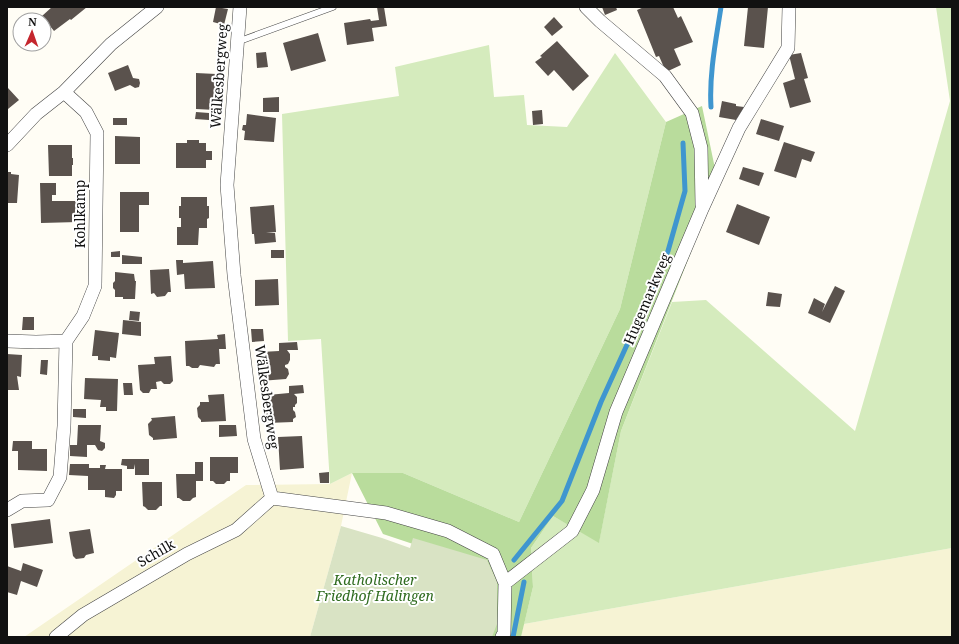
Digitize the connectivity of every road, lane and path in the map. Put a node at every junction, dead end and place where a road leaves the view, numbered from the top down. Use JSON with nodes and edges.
{"nodes":[{"id":1,"x":158,"y":7,"type":"edge"},
{"id":2,"x":240,"y":7,"type":"edge"},
{"id":3,"x":333,"y":7,"type":"edge"},
{"id":4,"x":586,"y":7,"type":"edge"},
{"id":5,"x":789,"y":7,"type":"edge"},
{"id":6,"x":237,"y":42,"type":"junction"},
{"id":7,"x":64,"y":92,"type":"junction"},
{"id":8,"x":7,"y":145,"type":"edge"},
{"id":9,"x":702,"y":209,"type":"junction"},
{"id":10,"x":7,"y":341,"type":"edge"},
{"id":11,"x":66,"y":341,"type":"junction"},
{"id":12,"x":272,"y":498,"type":"junction"},
{"id":13,"x":7,"y":510,"type":"edge"},
{"id":14,"x":506,"y":583,"type":"junction"},
{"id":15,"x":56,"y":637,"type":"edge"},
{"id":16,"x":502,"y":637,"type":"edge"}],
"edges":[{"from":1,"to":7,"type":"street"},
{"from":2,"to":6,"type":"street","name":"Wälkesbergweg"},
{"from":3,"to":6,"type":"lane"},
{"from":4,"to":9,"type":"street"},
{"from":5,"to":9,"type":"street","name":"Hugemarkweg"},
{"from":6,"to":12,"type":"street","name":"Wälkesbergweg"},
{"from":7,"to":8,"type":"street"},
{"from":7,"to":11,"type":"street","name":"Kohlkamp"},
{"from":9,"to":14,"type":"street","name":"Hugemarkweg"},
{"from":10,"to":11,"type":"street"},
{"from":11,"to":13,"type":"street"},
{"from":12,"to":14,"type":"street"},
{"from":12,"to":15,"type":"street","name":"Schilk"},
{"from":14,"to":16,"type":"street"}]}
